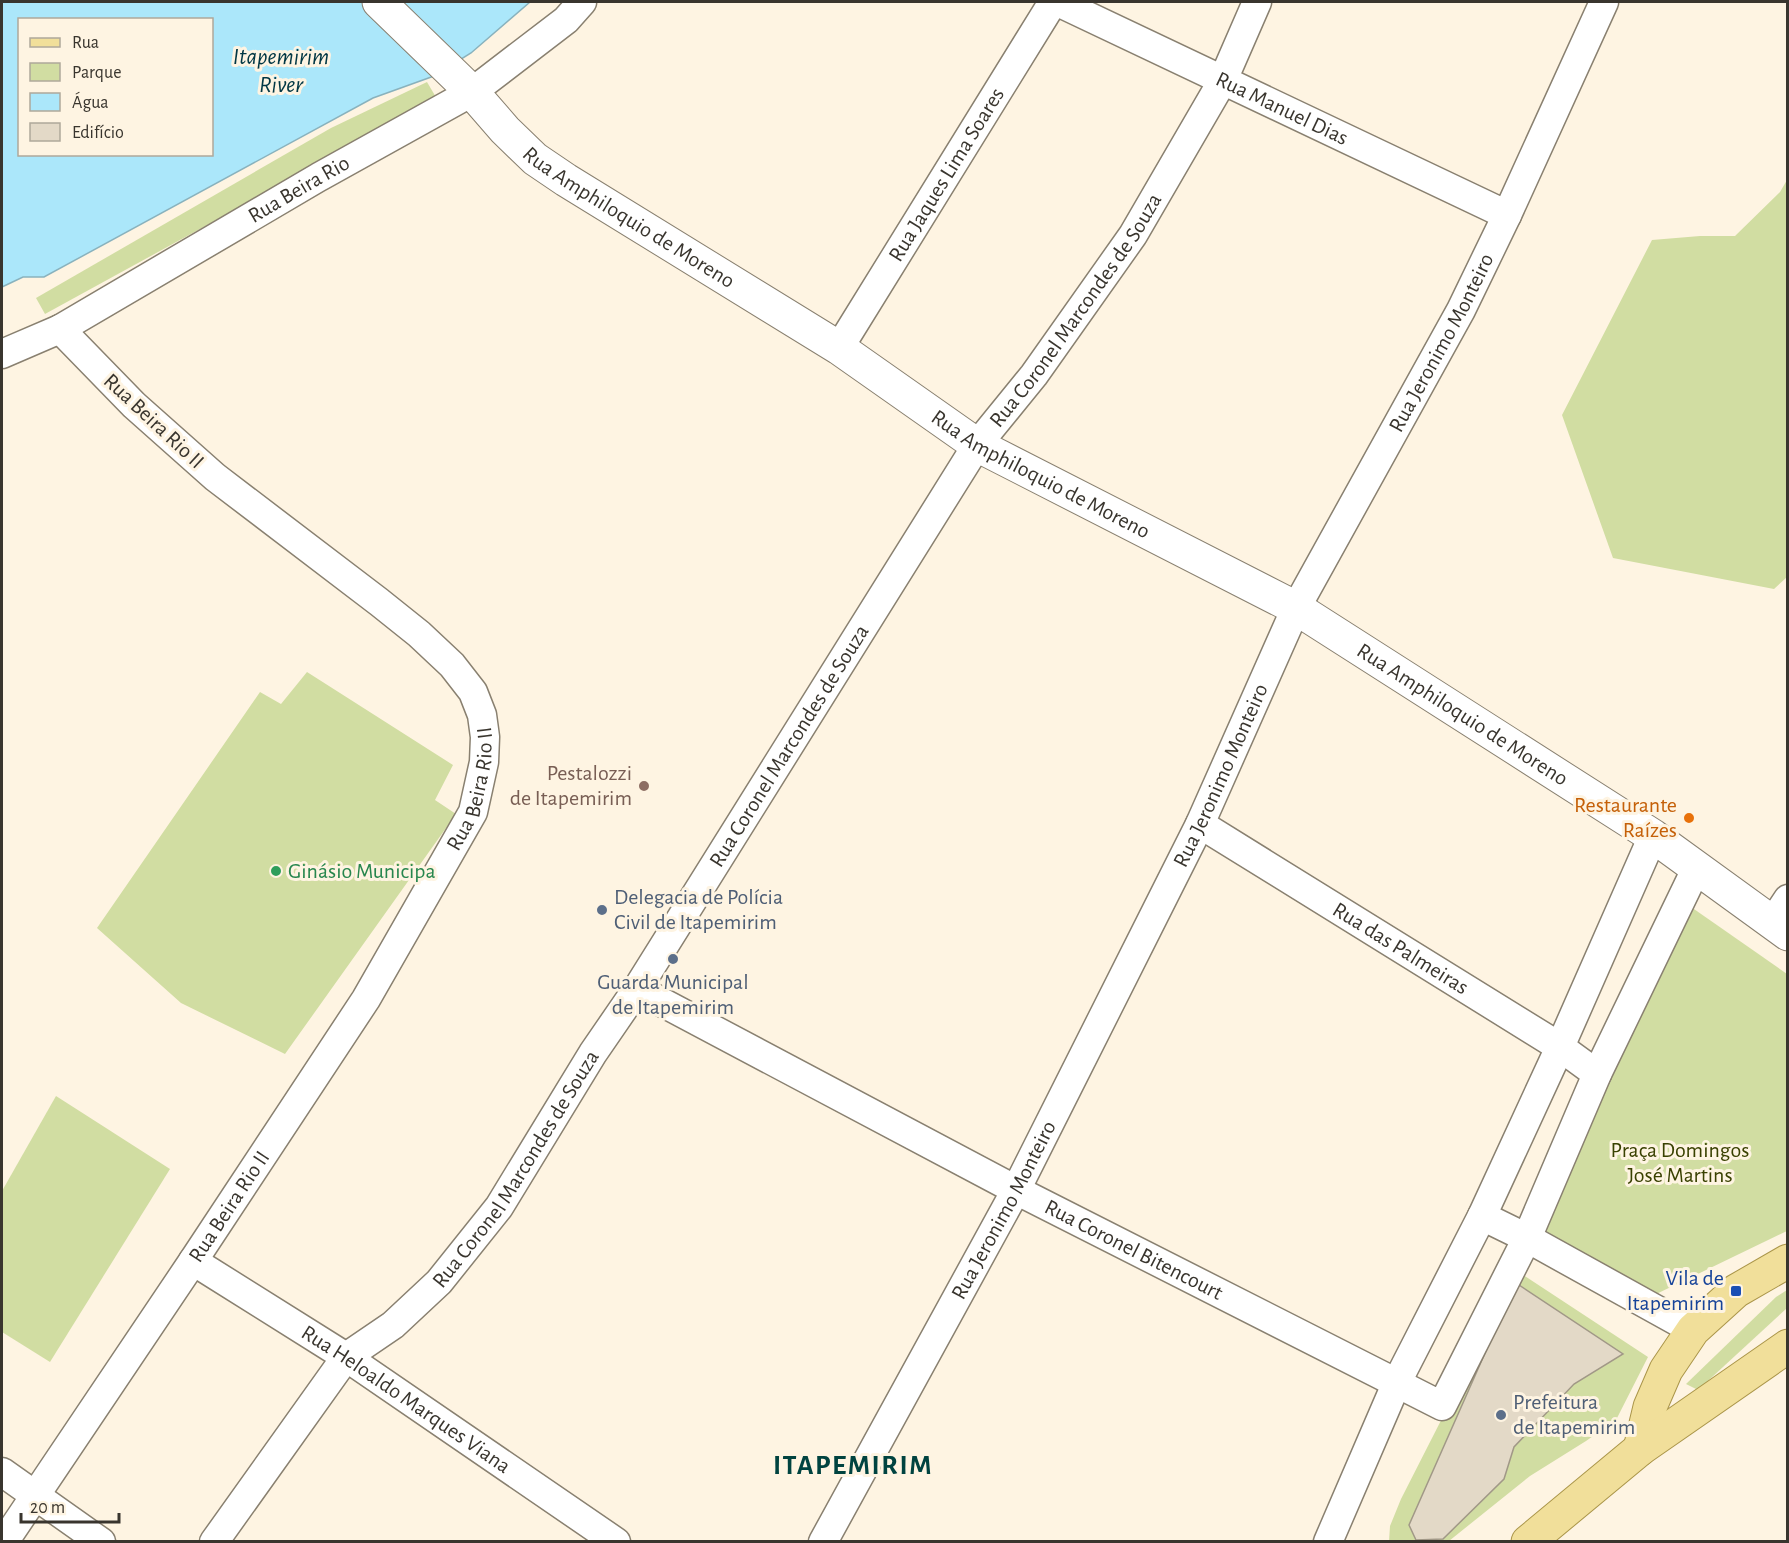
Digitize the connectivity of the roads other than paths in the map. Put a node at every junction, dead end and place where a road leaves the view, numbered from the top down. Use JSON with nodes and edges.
{"nodes":[{"id":1,"x":379,"y":2,"type":"edge"},
{"id":2,"x":582,"y":2,"type":"edge"},
{"id":3,"x":1055,"y":2,"type":"edge"},
{"id":4,"x":1257,"y":2,"type":"edge"},
{"id":5,"x":1604,"y":2,"type":"edge"},
{"id":6,"x":1223,"y":80,"type":"junction"},
{"id":7,"x":463,"y":83,"type":"junction"},
{"id":8,"x":1507,"y":215,"type":"junction"},
{"id":9,"x":60,"y":329,"type":"junction"},
{"id":10,"x":839,"y":348,"type":"junction"},
{"id":11,"x":2,"y":354,"type":"edge"},
{"id":12,"x":977,"y":445,"type":"junction"},
{"id":13,"x":1296,"y":608,"type":"junction"},
{"id":14,"x":1200,"y":824,"type":"junction"},
{"id":15,"x":1653,"y":836,"type":"junction"},
{"id":16,"x":1697,"y":867,"type":"junction"},
{"id":17,"x":1782,"y":919,"type":"edge"},
{"id":18,"x":637,"y":989,"type":"junction"},
{"id":19,"x":1560,"y":1047,"type":"junction"},
{"id":20,"x":1597,"y":1074,"type":"junction"},
{"id":21,"x":1016,"y":1190,"type":"junction"},
{"id":22,"x":1482,"y":1216,"type":"junction"},
{"id":23,"x":1527,"y":1238,"type":"junction"},
{"id":24,"x":193,"y":1261,"type":"junction"},
{"id":25,"x":1788,"y":1261,"type":"edge"},
{"id":26,"x":1693,"y":1330,"type":"junction"},
{"id":27,"x":1788,"y":1346,"type":"edge"},
{"id":28,"x":346,"y":1357,"type":"junction"},
{"id":29,"x":1397,"y":1382,"type":"junction"},
{"id":30,"x":1640,"y":1449,"type":"junction"},
{"id":31,"x":2,"y":1472,"type":"edge"},
{"id":32,"x":34,"y":1495,"type":"junction"},
{"id":33,"x":1337,"y":1537,"type":"edge"},
{"id":34,"x":4,"y":1542,"type":"edge"},
{"id":35,"x":101,"y":1542,"type":"edge"},
{"id":36,"x":214,"y":1542,"type":"edge"},
{"id":37,"x":616,"y":1542,"type":"edge"},
{"id":38,"x":823,"y":1542,"type":"edge"},
{"id":39,"x":1528,"y":1542,"type":"edge"}],
"edges":[{"from":1,"to":7,"type":"main road","name":"Rua Amphiloquio de Moreno"},
{"from":2,"to":7,"type":"street","name":"Rua Beira Rio"},
{"from":3,"to":6,"type":"street","name":"Rua Manuel Dias"},
{"from":3,"to":10,"type":"street","name":"Rua Jaques Lima Soares"},
{"from":4,"to":6,"type":"street","name":"Rua Coronel Marcondes de Souza"},
{"from":5,"to":8,"type":"street","name":"Rua Jeronimo Monteiro"},
{"from":6,"to":8,"type":"street","name":"Rua Manuel Dias"},
{"from":6,"to":12,"type":"street","name":"Rua Coronel Marcondes de Souza"},
{"from":7,"to":9,"type":"street","name":"Rua Beira Rio"},
{"from":7,"to":10,"type":"main road","name":"Rua Amphiloquio de Moreno"},
{"from":8,"to":13,"type":"street","name":"Rua Jeronimo Monteiro"},
{"from":9,"to":11,"type":"street","name":"Rua Beira Rio"},
{"from":9,"to":24,"type":"street","name":"Rua Beira Rio II"},
{"from":10,"to":12,"type":"main road","name":"Rua Amphiloquio de Moreno"},
{"from":12,"to":13,"type":"main road","name":"Rua Amphiloquio de Moreno"},
{"from":12,"to":18,"type":"street","name":"Rua Coronel Marcondes de Souza"},
{"from":13,"to":14,"type":"street","name":"Rua Jeronimo Monteiro"},
{"from":13,"to":15,"type":"main road","name":"Rua Amphiloquio de Moreno"},
{"from":14,"to":19,"type":"street","name":"Rua das Palmeiras"},
{"from":14,"to":21,"type":"street","name":"Rua Jeronimo Monteiro"},
{"from":15,"to":16,"type":"main road","name":"Rua Amphiloquio de Moreno"},
{"from":15,"to":19,"type":"street"},
{"from":16,"to":17,"type":"main road"},
{"from":16,"to":20,"type":"street"},
{"from":18,"to":21,"type":"street","name":"Rua Coronel Bitencourt"},
{"from":18,"to":28,"type":"street","name":"Rua Coronel Marcondes de Souza"},
{"from":19,"to":20,"type":"street","name":"Rua das Palmeiras"},
{"from":19,"to":22,"type":"street"},
{"from":20,"to":23,"type":"street"},
{"from":21,"to":29,"type":"street","name":"Rua Coronel Bitencourt"},
{"from":21,"to":38,"type":"street","name":"Rua Jeronimo Monteiro"},
{"from":22,"to":23,"type":"street"},
{"from":22,"to":29,"type":"street"},
{"from":23,"to":26,"type":"street"},
{"from":23,"to":29,"type":"street","name":"Rua Coronel Bitencourt"},
{"from":24,"to":28,"type":"street","name":"Rua Heloaldo Marques Viana"},
{"from":24,"to":32,"type":"street","name":"Rua Beira Rio II"},
{"from":25,"to":26,"type":"main road"},
{"from":26,"to":30,"type":"main road"},
{"from":27,"to":30,"type":"main road"},
{"from":28,"to":36,"type":"street","name":"Rua Coronel Marcondes de Souza"},
{"from":28,"to":37,"type":"street","name":"Rua Heloaldo Marques Viana"},
{"from":29,"to":33,"type":"street"},
{"from":30,"to":39,"type":"main road"},
{"from":31,"to":32,"type":"street"},
{"from":32,"to":34,"type":"street","name":"Rua Beira Rio II"},
{"from":32,"to":35,"type":"street"}]}
